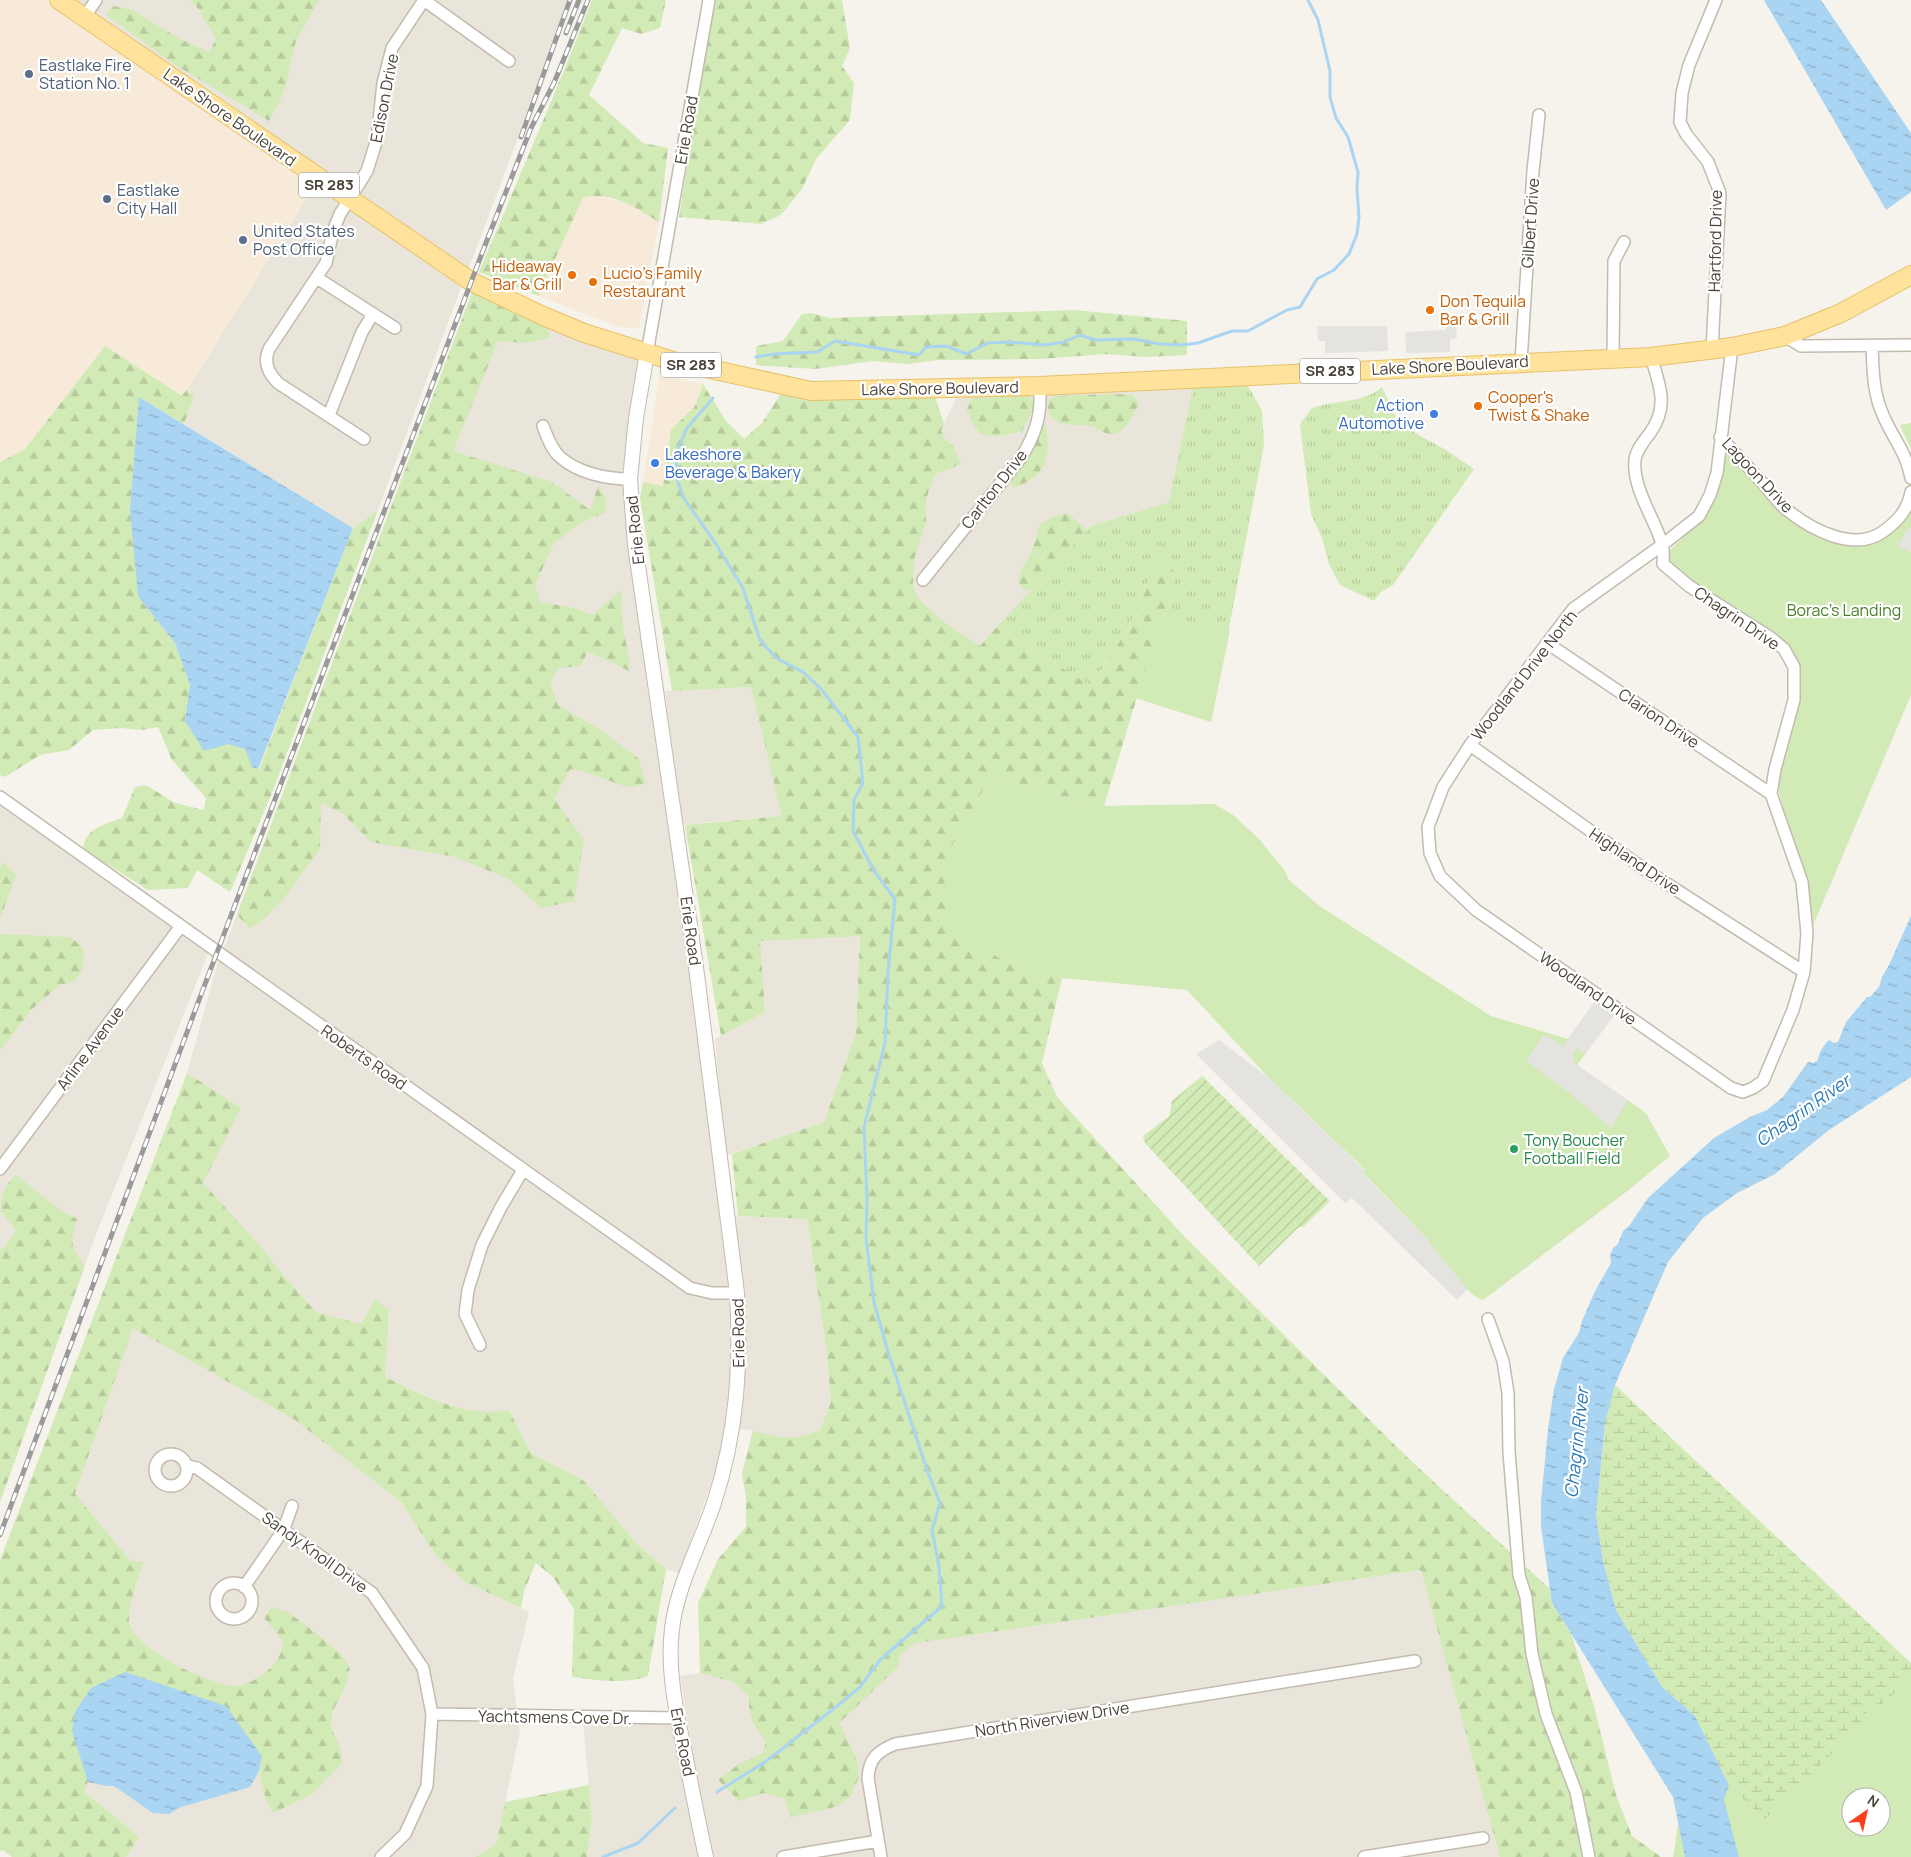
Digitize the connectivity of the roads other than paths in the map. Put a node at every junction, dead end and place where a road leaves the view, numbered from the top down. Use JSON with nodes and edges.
{"nodes":[{"id":1,"x":58,"y":0,"type":"edge"},
{"id":2,"x":96,"y":0,"type":"edge"},
{"id":3,"x":424,"y":0,"type":"edge"},
{"id":4,"x":709,"y":0,"type":"edge"},
{"id":5,"x":1716,"y":0,"type":"edge"},
{"id":6,"x":84,"y":18,"type":"junction"},
{"id":7,"x":509,"y":61,"type":"dead end"},
{"id":8,"x":1540,"y":115,"type":"dead end"},
{"id":9,"x":349,"y":199,"type":"junction"},
{"id":10,"x":1624,"y":242,"type":"dead end"},
{"id":11,"x":1911,"y":275,"type":"edge"},
{"id":12,"x":317,"y":278,"type":"junction"},
{"id":13,"x":373,"y":314,"type":"junction"},
{"id":14,"x":395,"y":328,"type":"dead end"},
{"id":15,"x":1785,"y":336,"type":"junction"},
{"id":16,"x":1911,"y":345,"type":"edge"},
{"id":17,"x":1872,"y":346,"type":"junction"},
{"id":18,"x":1732,"y":347,"type":"junction"},
{"id":19,"x":1712,"y":350,"type":"junction"},
{"id":20,"x":647,"y":353,"type":"junction"},
{"id":21,"x":1651,"y":357,"type":"junction"},
{"id":22,"x":1613,"y":358,"type":"junction"},
{"id":23,"x":1521,"y":362,"type":"junction"},
{"id":24,"x":1039,"y":386,"type":"junction"},
{"id":25,"x":329,"y":415,"type":"junction"},
{"id":26,"x":543,"y":426,"type":"dead end"},
{"id":27,"x":1720,"y":437,"type":"junction"},
{"id":28,"x":364,"y":439,"type":"dead end"},
{"id":29,"x":1911,"y":478,"type":"edge"},
{"id":30,"x":630,"y":479,"type":"junction"},
{"id":31,"x":1911,"y":492,"type":"edge"},
{"id":32,"x":1662,"y":545,"type":"junction"},
{"id":33,"x":923,"y":580,"type":"dead end"},
{"id":34,"x":1547,"y":643,"type":"junction"},
{"id":35,"x":1470,"y":745,"type":"junction"},
{"id":36,"x":1771,"y":794,"type":"junction"},
{"id":37,"x":0,"y":797,"type":"edge"},
{"id":38,"x":1440,"y":876,"type":"joint"},
{"id":39,"x":180,"y":926,"type":"junction"},
{"id":40,"x":1804,"y":972,"type":"junction"},
{"id":41,"x":0,"y":1169,"type":"edge"},
{"id":42,"x":523,"y":1170,"type":"junction"},
{"id":43,"x":738,"y":1294,"type":"junction"},
{"id":44,"x":1488,"y":1319,"type":"dead end"},
{"id":45,"x":480,"y":1345,"type":"dead end"},
{"id":46,"x":188,"y":1466,"type":"dead end"},
{"id":47,"x":292,"y":1506,"type":"dead end"},
{"id":48,"x":284,"y":1529,"type":"junction"},
{"id":49,"x":244,"y":1587,"type":"dead end"},
{"id":50,"x":1415,"y":1662,"type":"dead end"},
{"id":51,"x":432,"y":1714,"type":"junction"},
{"id":52,"x":678,"y":1718,"type":"junction"},
{"id":53,"x":1483,"y":1838,"type":"dead end"},
{"id":54,"x":878,"y":1841,"type":"junction"},
{"id":55,"x":382,"y":1857,"type":"edge"},
{"id":56,"x":706,"y":1857,"type":"edge"},
{"id":57,"x":783,"y":1857,"type":"edge"},
{"id":58,"x":881,"y":1857,"type":"edge"},
{"id":59,"x":1364,"y":1857,"type":"edge"},
{"id":60,"x":1589,"y":1857,"type":"edge"}],
"edges":[{"from":1,"to":6,"type":"main road","name":"Lake Shore Boulevard","number":"SR 283"},
{"from":2,"to":6,"type":"street"},
{"from":3,"to":7,"type":"street"},
{"from":3,"to":9,"type":"street","name":"Edison Drive"},
{"from":4,"to":20,"type":"street","name":"Erie Road"},
{"from":5,"to":19,"type":"street","name":"Hartford Drive"},
{"from":6,"to":9,"type":"main road","name":"Lake Shore Boulevard","number":"SR 283"},
{"from":8,"to":23,"type":"street","name":"Gilbert Drive"},
{"from":9,"to":12,"type":"street","name":"Edison Drive"},
{"from":9,"to":20,"type":"main road","name":"Lake Shore Boulevard","number":"SR 283"},
{"from":10,"to":22,"type":"street"},
{"from":11,"to":15,"type":"main road","name":"Lake Shore Boulevard","number":"SR 283"},
{"from":12,"to":13,"type":"street"},
{"from":12,"to":25,"type":"street","name":"Edison Drive"},
{"from":13,"to":14,"type":"street"},
{"from":13,"to":25,"type":"street"},
{"from":15,"to":17,"type":"street"},
{"from":15,"to":18,"type":"main road","name":"Lake Shore Boulevard","number":"SR 283"},
{"from":16,"to":17,"type":"street"},
{"from":17,"to":29,"type":"street"},
{"from":18,"to":19,"type":"main road","name":"Lake Shore Boulevard","number":"SR 283"},
{"from":18,"to":27,"type":"street","name":"Lagoon Drive"},
{"from":19,"to":21,"type":"main road","name":"Lake Shore Boulevard","number":"SR 283"},
{"from":20,"to":24,"type":"main road","name":"Lake Shore Boulevard","number":"SR 283"},
{"from":20,"to":30,"type":"street","name":"Erie Road"},
{"from":21,"to":22,"type":"main road","name":"Lake Shore Boulevard","number":"SR 283"},
{"from":21,"to":32,"type":"street"},
{"from":22,"to":23,"type":"main road","name":"Lake Shore Boulevard","number":"SR 283"},
{"from":23,"to":24,"type":"main road","name":"Lake Shore Boulevard","number":"SR 283"},
{"from":24,"to":33,"type":"street","name":"Carlton Drive"},
{"from":25,"to":28,"type":"street"},
{"from":26,"to":30,"type":"street"},
{"from":27,"to":31,"type":"street","name":"Lagoon Drive"},
{"from":27,"to":32,"type":"street","name":"Woodland Drive North"},
{"from":30,"to":43,"type":"street","name":"Erie Road"},
{"from":32,"to":34,"type":"street","name":"Woodland Drive North"},
{"from":32,"to":36,"type":"street","name":"Chagrin Drive"},
{"from":34,"to":35,"type":"street","name":"Woodland Drive North"},
{"from":34,"to":36,"type":"street","name":"Clarion Drive"},
{"from":35,"to":38,"type":"street","name":"Woodland Drive North"},
{"from":35,"to":40,"type":"street","name":"Highland Drive"},
{"from":36,"to":40,"type":"street"},
{"from":37,"to":39,"type":"street","name":"Roberts Road"},
{"from":38,"to":40,"type":"street","name":"Woodland Drive"},
{"from":39,"to":41,"type":"street","name":"Arline Avenue"},
{"from":39,"to":42,"type":"street","name":"Roberts Road"},
{"from":42,"to":43,"type":"street","name":"Roberts Road"},
{"from":42,"to":45,"type":"street"},
{"from":43,"to":52,"type":"street","name":"Erie Road"},
{"from":44,"to":60,"type":"street"},
{"from":46,"to":48,"type":"street","name":"Sandy Knoll Drive"},
{"from":47,"to":48,"type":"street"},
{"from":48,"to":49,"type":"street"},
{"from":48,"to":51,"type":"street","name":"Sandy Knoll Drive"},
{"from":50,"to":54,"type":"street","name":"North Riverview Drive"},
{"from":51,"to":52,"type":"street","name":"Yachtsmens Cove Dr."},
{"from":51,"to":55,"type":"street","name":"Sandy Knoll Drive"},
{"from":52,"to":56,"type":"street","name":"Erie Road"},
{"from":53,"to":59,"type":"street"},
{"from":54,"to":57,"type":"street"},
{"from":54,"to":58,"type":"street","name":"North Riverview Drive"}]}
